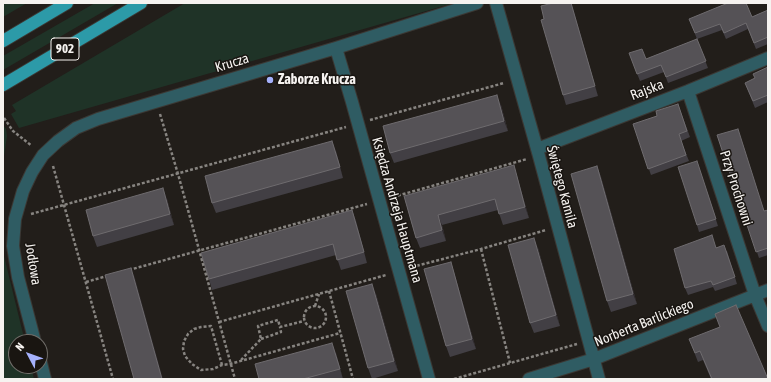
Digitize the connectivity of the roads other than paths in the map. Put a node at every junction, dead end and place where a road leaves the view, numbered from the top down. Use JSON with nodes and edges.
{"nodes":[{"id":1,"x":67,"y":3,"type":"edge"},
{"id":2,"x":141,"y":3,"type":"edge"},
{"id":3,"x":146,"y":3,"type":"edge"},
{"id":4,"x":478,"y":3,"type":"edge"},
{"id":5,"x":496,"y":3,"type":"edge"},
{"id":6,"x":127,"y":12,"type":"junction"},
{"id":7,"x":3,"y":41,"type":"edge"},
{"id":8,"x":336,"y":48,"type":"junction"},
{"id":9,"x":768,"y":58,"type":"edge"},
{"id":10,"x":3,"y":85,"type":"edge"},
{"id":11,"x":688,"y":91,"type":"junction"},
{"id":12,"x":538,"y":152,"type":"junction"},
{"id":13,"x":23,"y":191,"type":"joint"},
{"id":14,"x":768,"y":290,"type":"edge"},
{"id":15,"x":755,"y":295,"type":"junction"},
{"id":16,"x":768,"y":326,"type":"edge"},
{"id":17,"x":33,"y":334,"type":"edge"},
{"id":18,"x":594,"y":359,"type":"junction"},
{"id":19,"x":429,"y":379,"type":"edge"},
{"id":20,"x":529,"y":379,"type":"edge"},
{"id":21,"x":600,"y":379,"type":"edge"}],
"edges":[{"from":1,"to":7,"type":"main road"},
{"from":2,"to":6,"type":"main road","number":"902"},
{"from":3,"to":6,"type":"main road"},
{"from":4,"to":8,"type":"street","name":"Krucza"},
{"from":5,"to":12,"type":"street","name":"Świętego Kamila"},
{"from":6,"to":10,"type":"main road","number":"902"},
{"from":8,"to":13,"type":"street","name":"Krucza"},
{"from":8,"to":19,"type":"street","name":"Księdza Andrzeja Hauptmana"},
{"from":9,"to":11,"type":"street","name":"Rajska"},
{"from":11,"to":12,"type":"street","name":"Rajska"},
{"from":11,"to":15,"type":"street","name":"Przy Prochowni"},
{"from":12,"to":18,"type":"street","name":"Świętego Kamila"},
{"from":13,"to":17,"type":"street","name":"Jodłowa"},
{"from":14,"to":15,"type":"street","name":"Norberta Barlickiego"},
{"from":15,"to":16,"type":"street","name":"Przy Prochowni"},
{"from":15,"to":18,"type":"street","name":"Norberta Barlickiego"},
{"from":18,"to":20,"type":"street","name":"Norberta Barlickiego"},
{"from":18,"to":21,"type":"street","name":"Świętego Kamila"}]}
